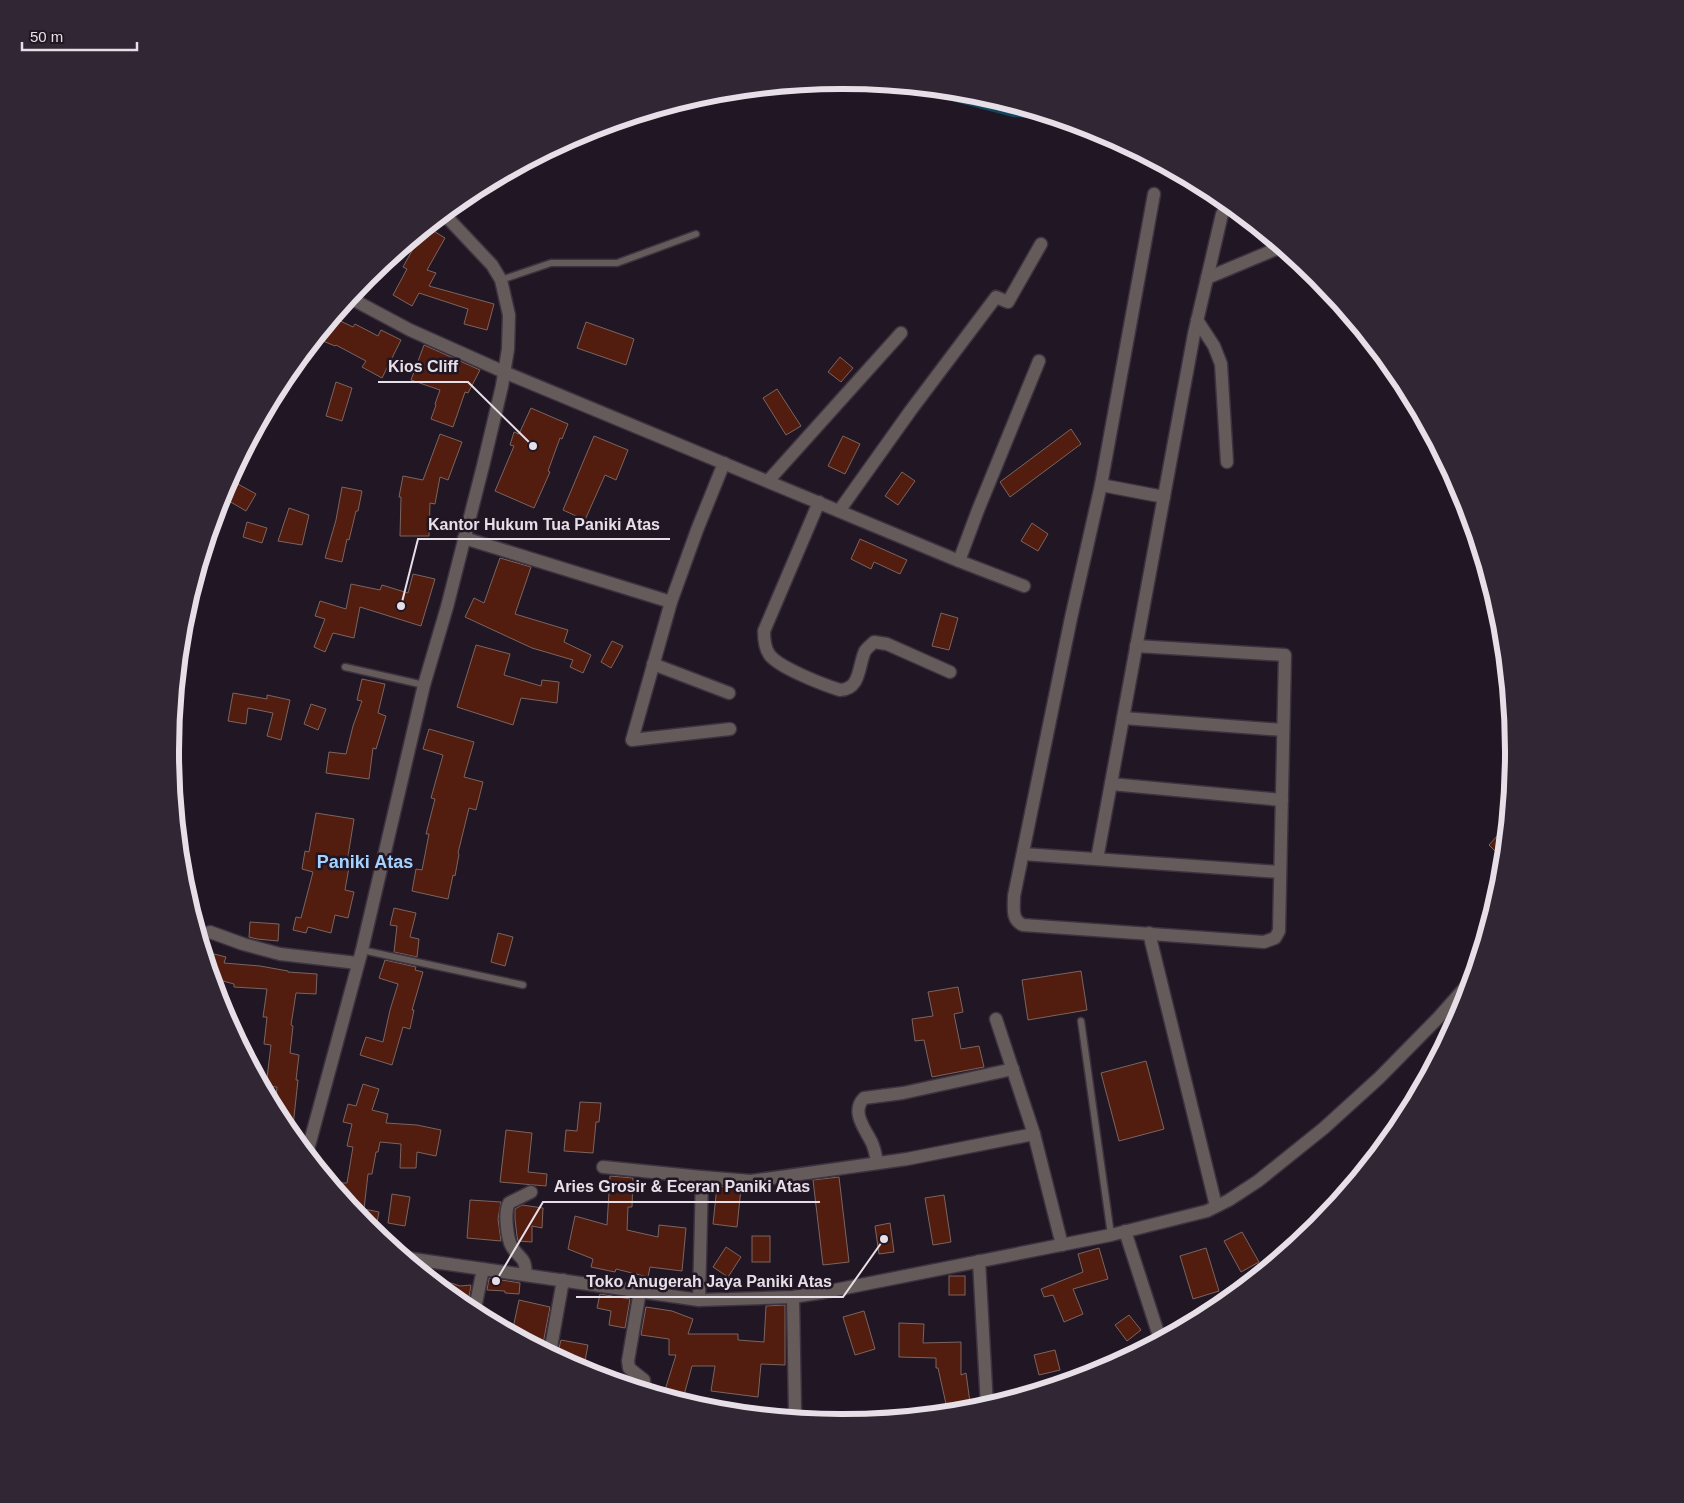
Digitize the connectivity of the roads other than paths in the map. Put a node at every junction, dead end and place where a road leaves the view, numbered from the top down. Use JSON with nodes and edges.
{"nodes":[{"id":1,"x":1154,"y":194,"type":"dead end"},
{"id":2,"x":1222,"y":214,"type":"dead end"},
{"id":3,"x":449,"y":219,"type":"edge"},
{"id":4,"x":696,"y":234,"type":"dead end"},
{"id":5,"x":1040,"y":244,"type":"dead end"},
{"id":6,"x":1275,"y":250,"type":"edge"},
{"id":7,"x":1207,"y":278,"type":"junction"},
{"id":8,"x":501,"y":280,"type":"junction"},
{"id":9,"x":356,"y":301,"type":"edge"},
{"id":10,"x":1197,"y":320,"type":"junction"},
{"id":11,"x":901,"y":333,"type":"dead end"},
{"id":12,"x":1039,"y":362,"type":"dead end"},
{"id":13,"x":504,"y":372,"type":"junction"},
{"id":14,"x":1227,"y":462,"type":"dead end"},
{"id":15,"x":724,"y":463,"type":"junction"},
{"id":16,"x":768,"y":481,"type":"junction"},
{"id":17,"x":1101,"y":485,"type":"junction"},
{"id":18,"x":1164,"y":497,"type":"junction"},
{"id":19,"x":818,"y":502,"type":"junction"},
{"id":20,"x":839,"y":511,"type":"junction"},
{"id":21,"x":464,"y":538,"type":"junction"},
{"id":22,"x":959,"y":561,"type":"junction"},
{"id":23,"x":1024,"y":586,"type":"dead end"},
{"id":24,"x":671,"y":602,"type":"junction"},
{"id":25,"x":1136,"y":646,"type":"junction"},
{"id":26,"x":653,"y":664,"type":"junction"},
{"id":27,"x":345,"y":667,"type":"dead end"},
{"id":28,"x":950,"y":672,"type":"dead end"},
{"id":29,"x":424,"y":685,"type":"junction"},
{"id":30,"x":729,"y":693,"type":"dead end"},
{"id":31,"x":1123,"y":718,"type":"junction"},
{"id":32,"x":730,"y":729,"type":"dead end"},
{"id":33,"x":1283,"y":730,"type":"junction"},
{"id":34,"x":1111,"y":784,"type":"junction"},
{"id":35,"x":1282,"y":800,"type":"junction"},
{"id":36,"x":1023,"y":854,"type":"junction"},
{"id":37,"x":1097,"y":859,"type":"junction"},
{"id":38,"x":1280,"y":872,"type":"junction"},
{"id":39,"x":210,"y":932,"type":"dead end"},
{"id":40,"x":1149,"y":933,"type":"junction"},
{"id":41,"x":362,"y":950,"type":"junction"},
{"id":42,"x":357,"y":964,"type":"junction"},
{"id":43,"x":524,"y":985,"type":"dead end"},
{"id":44,"x":1458,"y":996,"type":"edge"},
{"id":45,"x":996,"y":1019,"type":"dead end"},
{"id":46,"x":1081,"y":1021,"type":"dead end"},
{"id":47,"x":1013,"y":1069,"type":"junction"},
{"id":48,"x":1034,"y":1134,"type":"junction"},
{"id":49,"x":309,"y":1145,"type":"edge"},
{"id":50,"x":877,"y":1164,"type":"junction"},
{"id":51,"x":603,"y":1167,"type":"dead end"},
{"id":52,"x":702,"y":1178,"type":"junction"},
{"id":53,"x":531,"y":1192,"type":"dead end"},
{"id":54,"x":1216,"y":1206,"type":"junction"},
{"id":55,"x":1125,"y":1231,"type":"junction"},
{"id":56,"x":1111,"y":1235,"type":"junction"},
{"id":57,"x":1062,"y":1245,"type":"junction"},
{"id":58,"x":417,"y":1260,"type":"edge"},
{"id":59,"x":979,"y":1261,"type":"junction"},
{"id":60,"x":484,"y":1269,"type":"junction"},
{"id":61,"x":526,"y":1274,"type":"junction"},
{"id":62,"x":563,"y":1280,"type":"junction"},
{"id":63,"x":640,"y":1292,"type":"junction"},
{"id":64,"x":793,"y":1297,"type":"junction"},
{"id":65,"x":699,"y":1300,"type":"junction"},
{"id":66,"x":476,"y":1304,"type":"edge"},
{"id":67,"x":1158,"y":1333,"type":"edge"},
{"id":68,"x":551,"y":1347,"type":"edge"},
{"id":69,"x":644,"y":1384,"type":"edge"},
{"id":70,"x":987,"y":1398,"type":"edge"},
{"id":71,"x":794,"y":1413,"type":"edge"}],
"edges":[{"from":1,"to":17,"type":"street"},
{"from":2,"to":7,"type":"street"},
{"from":3,"to":8,"type":"street"},
{"from":4,"to":8,"type":"lane"},
{"from":5,"to":20,"type":"street"},
{"from":6,"to":7,"type":"street"},
{"from":7,"to":10,"type":"street"},
{"from":8,"to":13,"type":"street"},
{"from":9,"to":13,"type":"street"},
{"from":10,"to":14,"type":"street"},
{"from":10,"to":18,"type":"street"},
{"from":11,"to":16,"type":"street"},
{"from":12,"to":22,"type":"street"},
{"from":13,"to":15,"type":"street"},
{"from":13,"to":21,"type":"street"},
{"from":15,"to":16,"type":"street"},
{"from":15,"to":24,"type":"street"},
{"from":16,"to":19,"type":"street"},
{"from":17,"to":18,"type":"street"},
{"from":17,"to":36,"type":"street"},
{"from":18,"to":25,"type":"street"},
{"from":19,"to":20,"type":"street"},
{"from":19,"to":28,"type":"street"},
{"from":20,"to":22,"type":"street"},
{"from":21,"to":24,"type":"street"},
{"from":21,"to":29,"type":"street"},
{"from":22,"to":23,"type":"street"},
{"from":24,"to":26,"type":"street"},
{"from":25,"to":31,"type":"street"},
{"from":25,"to":33,"type":"street"},
{"from":26,"to":30,"type":"street"},
{"from":26,"to":32,"type":"street"},
{"from":27,"to":29,"type":"lane"},
{"from":29,"to":41,"type":"street"},
{"from":31,"to":33,"type":"street"},
{"from":31,"to":34,"type":"street"},
{"from":33,"to":35,"type":"street"},
{"from":34,"to":35,"type":"street"},
{"from":34,"to":37,"type":"street"},
{"from":35,"to":38,"type":"street"},
{"from":36,"to":37,"type":"street"},
{"from":36,"to":40,"type":"street"},
{"from":37,"to":38,"type":"street"},
{"from":38,"to":40,"type":"street"},
{"from":39,"to":42,"type":"street"},
{"from":40,"to":54,"type":"street"},
{"from":41,"to":42,"type":"street"},
{"from":41,"to":43,"type":"lane"},
{"from":42,"to":49,"type":"street"},
{"from":44,"to":54,"type":"street"},
{"from":45,"to":47,"type":"street"},
{"from":46,"to":56,"type":"lane"},
{"from":47,"to":48,"type":"street"},
{"from":47,"to":50,"type":"street"},
{"from":48,"to":50,"type":"street"},
{"from":48,"to":57,"type":"street"},
{"from":50,"to":52,"type":"street"},
{"from":51,"to":52,"type":"street"},
{"from":52,"to":65,"type":"street"},
{"from":53,"to":61,"type":"street"},
{"from":54,"to":55,"type":"street"},
{"from":55,"to":56,"type":"street"},
{"from":55,"to":67,"type":"street"},
{"from":56,"to":57,"type":"street"},
{"from":57,"to":59,"type":"street"},
{"from":58,"to":60,"type":"street"},
{"from":59,"to":64,"type":"street"},
{"from":59,"to":70,"type":"street"},
{"from":60,"to":61,"type":"street"},
{"from":60,"to":66,"type":"street"},
{"from":61,"to":62,"type":"street"},
{"from":62,"to":63,"type":"street"},
{"from":62,"to":68,"type":"street"},
{"from":63,"to":65,"type":"street"},
{"from":63,"to":69,"type":"street"},
{"from":64,"to":65,"type":"street"},
{"from":64,"to":71,"type":"street"}]}
